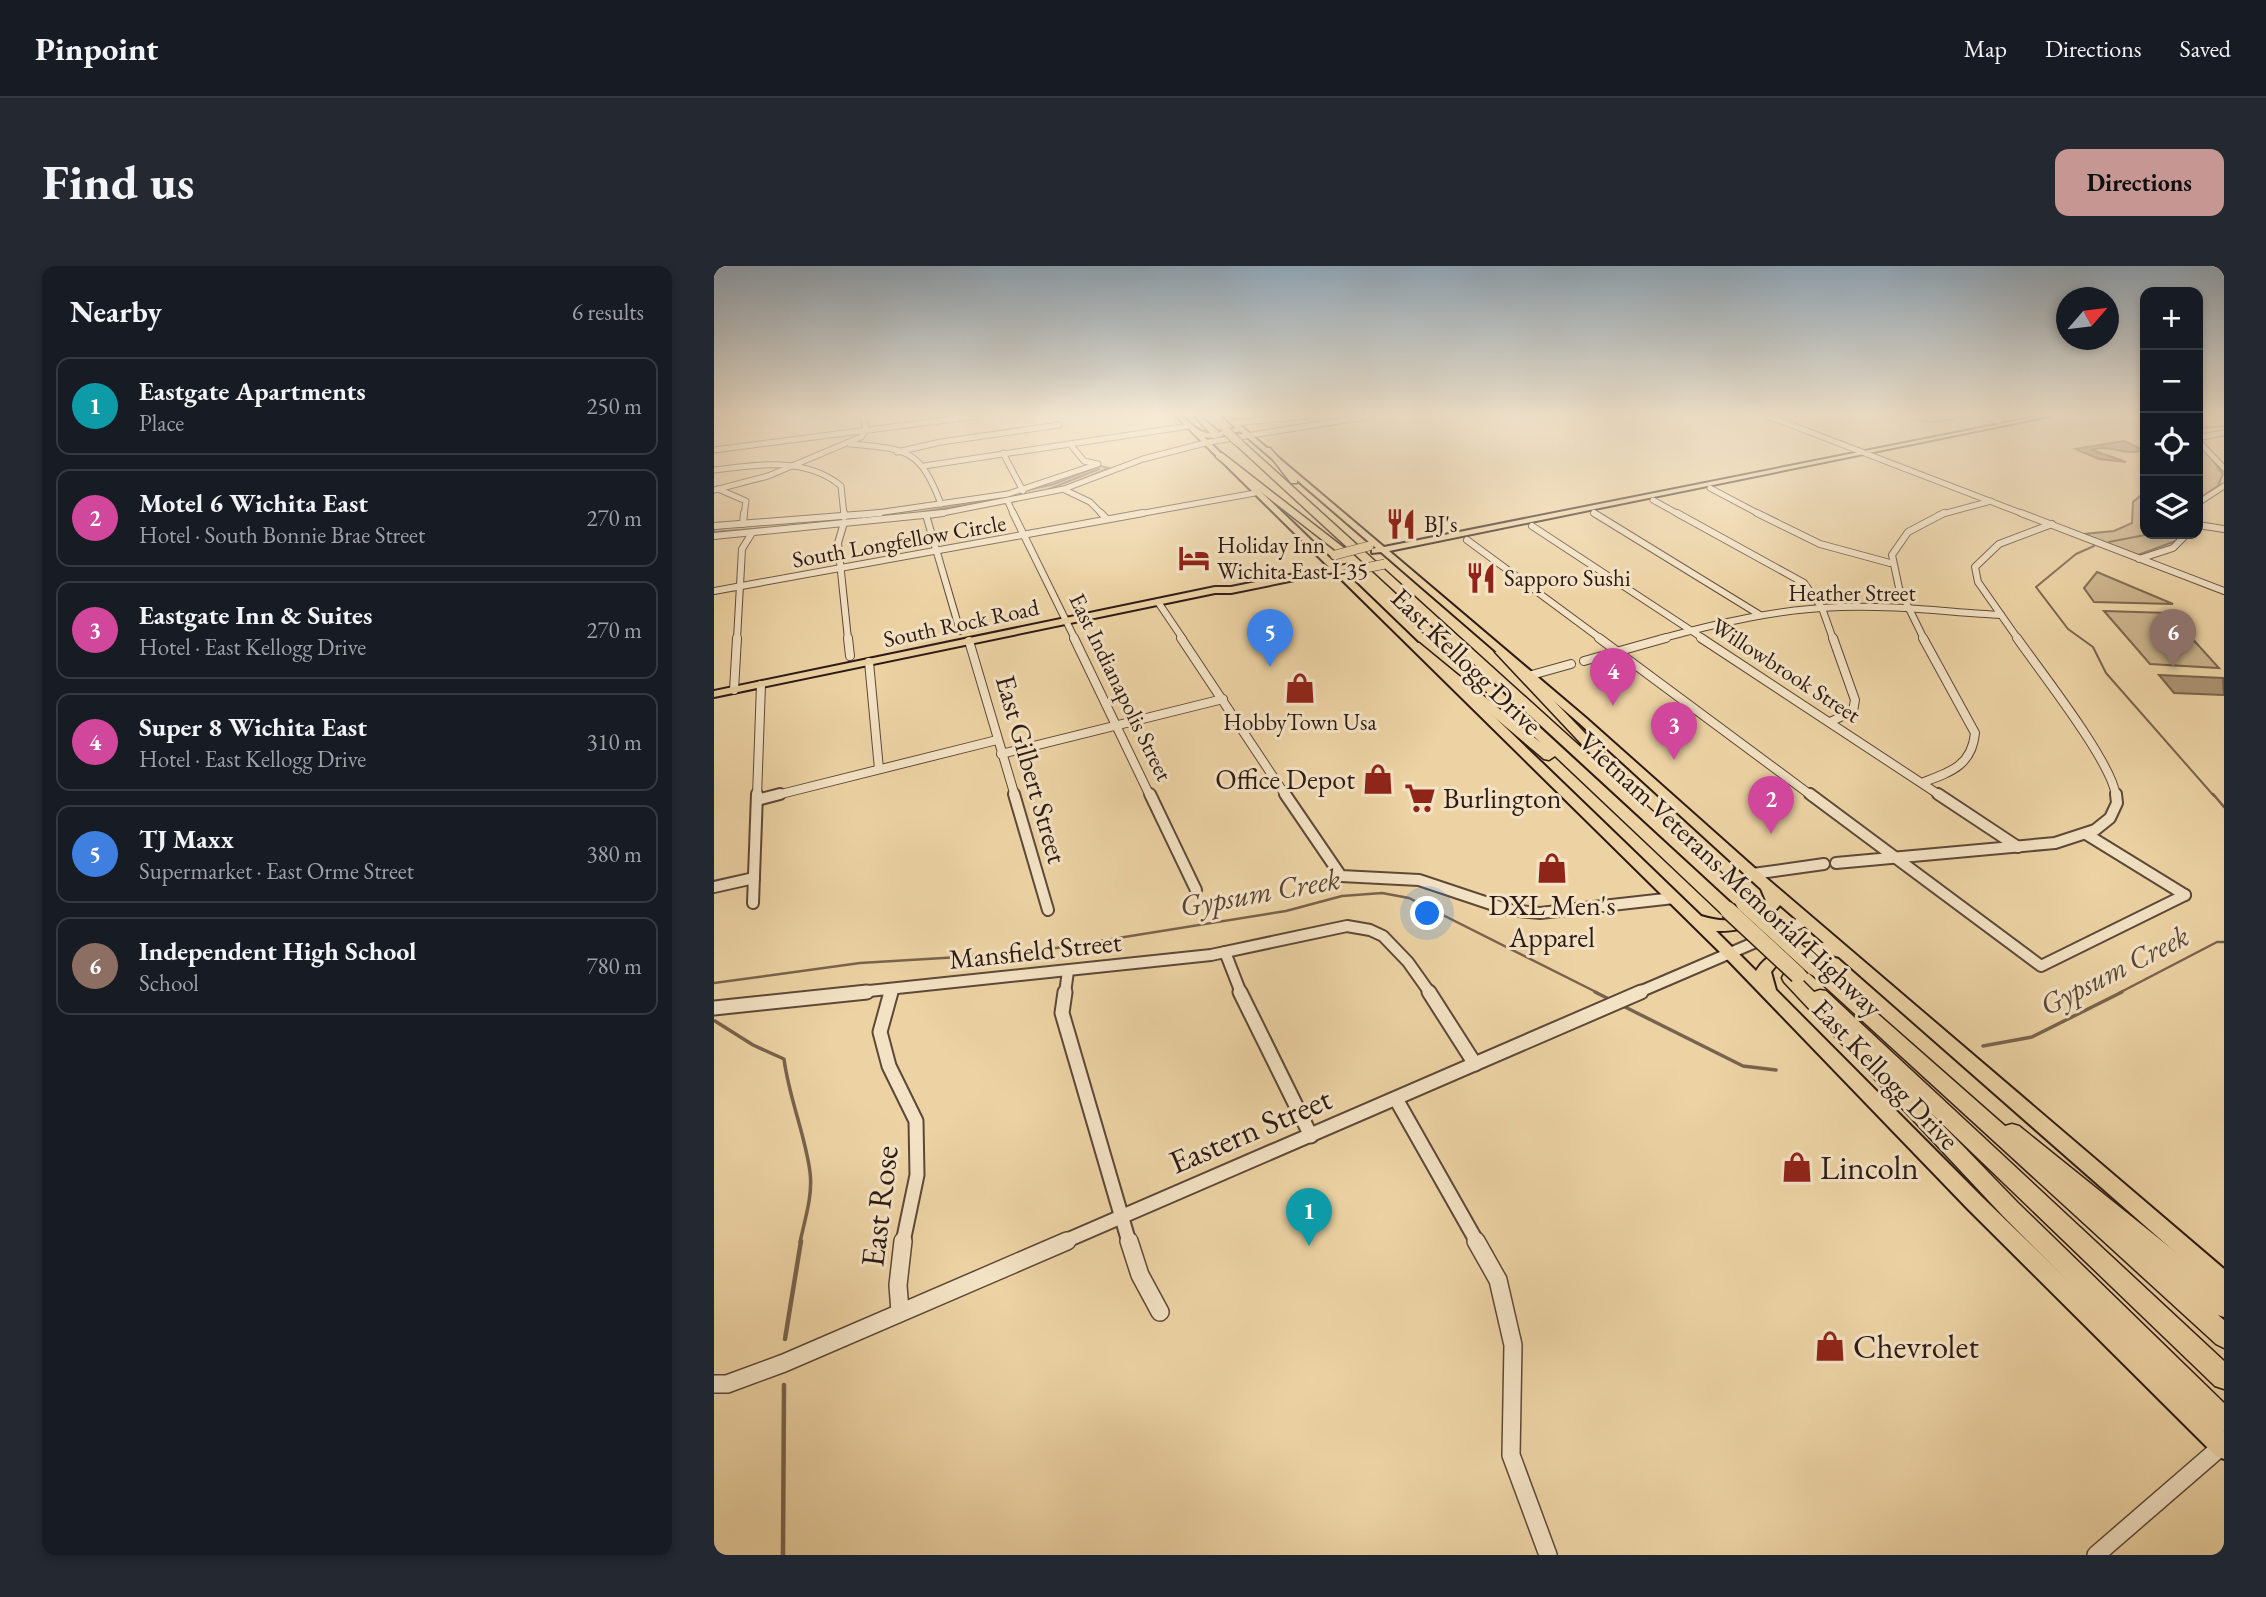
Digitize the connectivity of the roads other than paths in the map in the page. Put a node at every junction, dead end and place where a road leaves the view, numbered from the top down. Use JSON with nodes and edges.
{"nodes":[{"id":1,"x":759,"y":476,"type":"edge"},
{"id":2,"x":826,"y":476,"type":"edge"},
{"id":3,"x":929,"y":476,"type":"edge"},
{"id":4,"x":1015,"y":476,"type":"edge"},
{"id":5,"x":1071,"y":476,"type":"edge"},
{"id":6,"x":1095,"y":476,"type":"edge"},
{"id":7,"x":1239,"y":476,"type":"edge"},
{"id":8,"x":1243,"y":476,"type":"edge"},
{"id":9,"x":1263,"y":476,"type":"edge"},
{"id":10,"x":1285,"y":476,"type":"edge"},
{"id":11,"x":1296,"y":476,"type":"edge"},
{"id":12,"x":1747,"y":476,"type":"edge"},
{"id":13,"x":1762,"y":476,"type":"edge"},
{"id":14,"x":1926,"y":476,"type":"edge"},
{"id":15,"x":2224,"y":486,"type":"edge"},
{"id":16,"x":1710,"y":488,"type":"junction"},
{"id":17,"x":716,"y":489,"type":"edge"},
{"id":18,"x":1065,"y":489,"type":"junction"},
{"id":19,"x":1023,"y":491,"type":"junction"},
{"id":20,"x":1255,"y":493,"type":"junction"},
{"id":21,"x":1653,"y":500,"type":"junction"},
{"id":22,"x":1991,"y":501,"type":"junction"},
{"id":23,"x":2203,"y":501,"type":"edge"},
{"id":24,"x":1008,"y":502,"type":"junction"},
{"id":25,"x":941,"y":504,"type":"junction"},
{"id":26,"x":1552,"y":508,"type":"junction"},
{"id":27,"x":1594,"y":513,"type":"junction"},
{"id":28,"x":926,"y":515,"type":"junction"},
{"id":29,"x":844,"y":517,"type":"junction"},
{"id":30,"x":1107,"y":519,"type":"junction"},
{"id":31,"x":743,"y":524,"type":"junction"},
{"id":32,"x":1531,"y":524,"type":"junction"},
{"id":33,"x":2052,"y":524,"type":"junction"},
{"id":34,"x":714,"y":526,"type":"edge"},
{"id":35,"x":843,"y":526,"type":"junction"},
{"id":36,"x":2203,"y":526,"type":"edge"},
{"id":37,"x":2224,"y":530,"type":"edge"},
{"id":38,"x":752,"y":533,"type":"junction"},
{"id":39,"x":714,"y":536,"type":"edge"},
{"id":40,"x":1024,"y":537,"type":"junction"},
{"id":41,"x":2185,"y":539,"type":"edge"},
{"id":42,"x":1467,"y":540,"type":"junction"},
{"id":43,"x":935,"y":552,"type":"junction"},
{"id":44,"x":1382,"y":554,"type":"junction"},
{"id":45,"x":2139,"y":559,"type":"junction"},
{"id":46,"x":1342,"y":562,"type":"junction"},
{"id":47,"x":1890,"y":563,"type":"junction"},
{"id":48,"x":841,"y":569,"type":"junction"},
{"id":49,"x":740,"y":587,"type":"junction"},
{"id":50,"x":714,"y":591,"type":"edge"},
{"id":51,"x":2224,"y":591,"type":"edge"},
{"id":52,"x":1158,"y":602,"type":"junction"},
{"id":53,"x":1822,"y":608,"type":"junction"},
{"id":54,"x":1909,"y":611,"type":"junction"},
{"id":55,"x":1760,"y":615,"type":"junction"},
{"id":56,"x":2001,"y":615,"type":"junction"},
{"id":57,"x":1065,"y":621,"type":"junction"},
{"id":58,"x":960,"y":631,"type":"dead end"},
{"id":59,"x":1693,"y":631,"type":"junction"},
{"id":60,"x":969,"y":642,"type":"junction"},
{"id":61,"x":1415,"y":645,"type":"junction"},
{"id":62,"x":1501,"y":652,"type":"junction"},
{"id":63,"x":1617,"y":652,"type":"junction"},
{"id":64,"x":850,"y":656,"type":"dead end"},
{"id":65,"x":1584,"y":661,"type":"dead end"},
{"id":66,"x":869,"y":662,"type":"junction"},
{"id":67,"x":1571,"y":664,"type":"dead end"},
{"id":68,"x":1528,"y":676,"type":"junction"},
{"id":69,"x":761,"y":685,"type":"junction"},
{"id":70,"x":734,"y":690,"type":"junction"},
{"id":71,"x":714,"y":694,"type":"edge"},
{"id":72,"x":1223,"y":699,"type":"junction"},
{"id":73,"x":1830,"y":722,"type":"junction"},
{"id":74,"x":1117,"y":725,"type":"junction"},
{"id":75,"x":997,"y":740,"type":"junction"},
{"id":76,"x":1001,"y":754,"type":"junction"},
{"id":77,"x":879,"y":769,"type":"junction"},
{"id":78,"x":1924,"y":782,"type":"junction"},
{"id":79,"x":757,"y":800,"type":"junction"},
{"id":80,"x":2086,"y":834,"type":"junction"},
{"id":81,"x":2018,"y":847,"type":"junction"},
{"id":82,"x":1672,"y":859,"type":"junction"},
{"id":83,"x":1897,"y":859,"type":"junction"},
{"id":84,"x":1836,"y":863,"type":"dead end"},
{"id":85,"x":1824,"y":864,"type":"dead end"},
{"id":86,"x":1753,"y":874,"type":"junction"},
{"id":87,"x":754,"y":878,"type":"junction"},
{"id":88,"x":1711,"y":884,"type":"junction"},
{"id":89,"x":1766,"y":885,"type":"junction"},
{"id":90,"x":714,"y":887,"type":"edge"},
{"id":91,"x":1196,"y":890,"type":"dead end"},
{"id":92,"x":1674,"y":898,"type":"junction"},
{"id":93,"x":752,"y":903,"type":"dead end"},
{"id":94,"x":1732,"y":908,"type":"junction"},
{"id":95,"x":1048,"y":910,"type":"dead end"},
{"id":96,"x":1693,"y":917,"type":"junction"},
{"id":97,"x":1807,"y":920,"type":"junction"},
{"id":98,"x":1225,"y":952,"type":"junction"},
{"id":99,"x":1730,"y":953,"type":"junction"},
{"id":100,"x":1847,"y":956,"type":"junction"},
{"id":101,"x":1068,"y":971,"type":"junction"},
{"id":102,"x":1801,"y":973,"type":"junction"},
{"id":103,"x":891,"y":990,"type":"junction"},
{"id":104,"x":1838,"y":990,"type":"junction"},
{"id":105,"x":1769,"y":992,"type":"junction"},
{"id":106,"x":714,"y":1008,"type":"edge"},
{"id":107,"x":1475,"y":1064,"type":"junction"},
{"id":108,"x":1396,"y":1099,"type":"junction"},
{"id":109,"x":1311,"y":1136,"type":"junction"},
{"id":110,"x":1121,"y":1217,"type":"junction"},
{"id":111,"x":2224,"y":1282,"type":"edge"},
{"id":112,"x":2224,"y":1306,"type":"edge"},
{"id":113,"x":900,"y":1312,"type":"junction"},
{"id":114,"x":1160,"y":1312,"type":"dead end"},
{"id":115,"x":2224,"y":1336,"type":"edge"},
{"id":116,"x":2224,"y":1377,"type":"edge"},
{"id":117,"x":714,"y":1384,"type":"edge"},
{"id":118,"x":2224,"y":1420,"type":"edge"},
{"id":119,"x":2223,"y":1447,"type":"edge"},
{"id":120,"x":1548,"y":1555,"type":"edge"},
{"id":121,"x":2096,"y":1555,"type":"edge"}],
"edges":[{"from":1,"to":17,"type":"street"},
{"from":2,"to":29,"type":"street"},
{"from":3,"to":25,"type":"street"},
{"from":4,"to":19,"type":"street"},
{"from":5,"to":19,"type":"street"},
{"from":6,"to":18,"type":"street"},
{"from":7,"to":20,"type":"main road"},
{"from":8,"to":46,"type":"highway"},
{"from":9,"to":46,"type":"highway","name":"Vietnam Veterans Memorial Highway"},
{"from":10,"to":46,"type":"highway"},
{"from":11,"to":44,"type":"main road","name":"East Kellogg Drive"},
{"from":12,"to":26,"type":"main road","name":"South Rock Road"},
{"from":13,"to":16,"type":"main road","name":"South Rock Road"},
{"from":14,"to":22,"type":"street"},
{"from":15,"to":23,"type":"street"},
{"from":16,"to":21,"type":"main road","name":"South Rock Road"},
{"from":16,"to":47,"type":"street"},
{"from":17,"to":31,"type":"street"},
{"from":18,"to":24,"type":"street"},
{"from":18,"to":30,"type":"street"},
{"from":19,"to":25,"type":"street"},
{"from":20,"to":30,"type":"street","name":"South Longfellow Circle"},
{"from":20,"to":46,"type":"main road"},
{"from":21,"to":27,"type":"main road","name":"South Rock Road"},
{"from":21,"to":53,"type":"street"},
{"from":22,"to":33,"type":"street"},
{"from":22,"to":47,"type":"street"},
{"from":24,"to":28,"type":"street"},
{"from":24,"to":40,"type":"street","name":"East Indianapolis Street"},
{"from":25,"to":29,"type":"street"},
{"from":26,"to":32,"type":"main road","name":"South Rock Road"},
{"from":26,"to":32,"type":"main road"},
{"from":27,"to":32,"type":"main road","name":"South Rock Road"},
{"from":27,"to":55,"type":"street"},
{"from":28,"to":35,"type":"street"},
{"from":28,"to":43,"type":"street"},
{"from":29,"to":31,"type":"street"},
{"from":30,"to":40,"type":"street","name":"South Longfellow Circle"},
{"from":31,"to":34,"type":"street"},
{"from":32,"to":42,"type":"main road","name":"South Rock Road"},
{"from":32,"to":44,"type":"main road","name":"South Rock Road"},
{"from":32,"to":59,"type":"street","name":"Willowbrook Street"},
{"from":33,"to":45,"type":"street"},
{"from":33,"to":56,"type":"street"},
{"from":35,"to":38,"type":"street"},
{"from":35,"to":48,"type":"street"},
{"from":36,"to":37,"type":"street"},
{"from":38,"to":39,"type":"street"},
{"from":38,"to":49,"type":"street"},
{"from":40,"to":43,"type":"street","name":"South Longfellow Circle"},
{"from":40,"to":57,"type":"street","name":"East Indianapolis Street"},
{"from":41,"to":45,"type":"street"},
{"from":42,"to":44,"type":"main road","name":"South Rock Road"},
{"from":42,"to":63,"type":"street"},
{"from":43,"to":48,"type":"street","name":"South Longfellow Circle"},
{"from":43,"to":58,"type":"street"},
{"from":44,"to":46,"type":"main road","bridge":true},
{"from":44,"to":46,"type":"main road","name":"South Rock Road"},
{"from":44,"to":62,"type":"main road","name":"East Kellogg Drive"},
{"from":45,"to":51,"type":"street"},
{"from":46,"to":52,"type":"main road","name":"South Rock Road"},
{"from":46,"to":61,"type":"main road","name":"East Kellogg Drive"},
{"from":46,"to":82,"type":"highway","name":"Vietnam Veterans Memorial Highway"},
{"from":46,"to":88,"type":"highway","name":"Vietnam Veterans Memorial Highway"},
{"from":47,"to":54,"type":"street"},
{"from":48,"to":49,"type":"street","name":"South Longfellow Circle"},
{"from":48,"to":64,"type":"street"},
{"from":49,"to":50,"type":"street","name":"South Longfellow Circle"},
{"from":49,"to":70,"type":"street"},
{"from":52,"to":57,"type":"main road","name":"South Rock Road"},
{"from":52,"to":72,"type":"street"},
{"from":53,"to":54,"type":"street","name":"Heather Street"},
{"from":53,"to":55,"type":"street","name":"Heather Street"},
{"from":53,"to":73,"type":"street"},
{"from":54,"to":56,"type":"street","name":"Heather Street"},
{"from":54,"to":78,"type":"street"},
{"from":55,"to":59,"type":"street","name":"Heather Street"},
{"from":56,"to":80,"type":"street"},
{"from":57,"to":60,"type":"main road","name":"South Rock Road"},
{"from":57,"to":74,"type":"street","name":"East Indianapolis Street"},
{"from":59,"to":63,"type":"street","name":"Heather Street"},
{"from":59,"to":73,"type":"street","name":"Willowbrook Street"},
{"from":60,"to":66,"type":"main road","name":"South Rock Road"},
{"from":60,"to":75,"type":"street","name":"East Gilbert Street"},
{"from":61,"to":82,"type":"highway"},
{"from":61,"to":92,"type":"main road","name":"East Kellogg Drive"},
{"from":62,"to":68,"type":"main road","name":"East Kellogg Drive"},
{"from":62,"to":88,"type":"highway"},
{"from":63,"to":65,"type":"street","name":"Heather Street"},
{"from":63,"to":83,"type":"street"},
{"from":66,"to":69,"type":"main road","name":"South Rock Road"},
{"from":66,"to":77,"type":"street"},
{"from":67,"to":68,"type":"street"},
{"from":68,"to":86,"type":"main road","name":"East Kellogg Drive"},
{"from":69,"to":70,"type":"main road","name":"South Rock Road"},
{"from":69,"to":79,"type":"street"},
{"from":70,"to":71,"type":"main road","name":"South Rock Road"},
{"from":72,"to":74,"type":"street"},
{"from":72,"to":92,"type":"street"},
{"from":73,"to":78,"type":"street","name":"Willowbrook Street"},
{"from":74,"to":76,"type":"street"},
{"from":74,"to":91,"type":"street","name":"East Indianapolis Street"},
{"from":75,"to":76,"type":"street","name":"East Gilbert Street"},
{"from":75,"to":77,"type":"street"},
{"from":76,"to":95,"type":"street","name":"East Gilbert Street"},
{"from":77,"to":79,"type":"street"},
{"from":78,"to":81,"type":"street","name":"Willowbrook Street"},
{"from":79,"to":87,"type":"street"},
{"from":80,"to":81,"type":"street"},
{"from":80,"to":83,"type":"street"},
{"from":81,"to":83,"type":"street"},
{"from":82,"to":88,"type":"highway","name":"Vietnam Veterans Memorial Highway"},
{"from":83,"to":84,"type":"street"},
{"from":85,"to":86,"type":"street"},
{"from":86,"to":89,"type":"main road","name":"East Kellogg Drive"},
{"from":87,"to":90,"type":"street"},
{"from":87,"to":93,"type":"street"},
{"from":88,"to":94,"type":"highway"},
{"from":89,"to":96,"type":"main road"},
{"from":89,"to":97,"type":"main road","name":"East Kellogg Drive"},
{"from":92,"to":96,"type":"main road","name":"East Kellogg Drive"},
{"from":94,"to":102,"type":"highway","bridge":true},
{"from":94,"to":102,"type":"highway","name":"Vietnam Veterans Memorial Highway","bridge":true},
{"from":96,"to":99,"type":"main road","name":"East Kellogg Drive"},
{"from":97,"to":99,"type":"street","name":"Eastern Street"},
{"from":97,"to":100,"type":"main road","name":"East Kellogg Drive"},
{"from":98,"to":101,"type":"street","name":"Mansfield Street"},
{"from":98,"to":107,"type":"street","name":"Mansfield Street"},
{"from":98,"to":109,"type":"street"},
{"from":99,"to":105,"type":"main road","name":"East Kellogg Drive"},
{"from":99,"to":107,"type":"street","name":"Eastern Street"},
{"from":100,"to":105,"type":"main road"},
{"from":100,"to":111,"type":"main road","name":"East Kellogg Drive"},
{"from":101,"to":103,"type":"street","name":"Mansfield Street"},
{"from":101,"to":110,"type":"street"},
{"from":102,"to":104,"type":"highway","name":"Vietnam Veterans Memorial Highway"},
{"from":102,"to":116,"type":"highway","name":"Vietnam Veterans Memorial Highway"},
{"from":102,"to":118,"type":"highway"},
{"from":103,"to":106,"type":"street","name":"Mansfield Street"},
{"from":103,"to":113,"type":"street","name":"East Rose"},
{"from":104,"to":112,"type":"highway"},
{"from":104,"to":115,"type":"highway","name":"Vietnam Veterans Memorial Highway"},
{"from":105,"to":119,"type":"main road","name":"East Kellogg Drive"},
{"from":107,"to":108,"type":"street","name":"Eastern Street"},
{"from":108,"to":109,"type":"street","name":"Eastern Street"},
{"from":108,"to":120,"type":"street"},
{"from":109,"to":110,"type":"street","name":"Eastern Street"},
{"from":110,"to":113,"type":"street","name":"Eastern Street"},
{"from":110,"to":114,"type":"street"},
{"from":113,"to":117,"type":"street","name":"Eastern Street"},
{"from":119,"to":121,"type":"street"}]}
